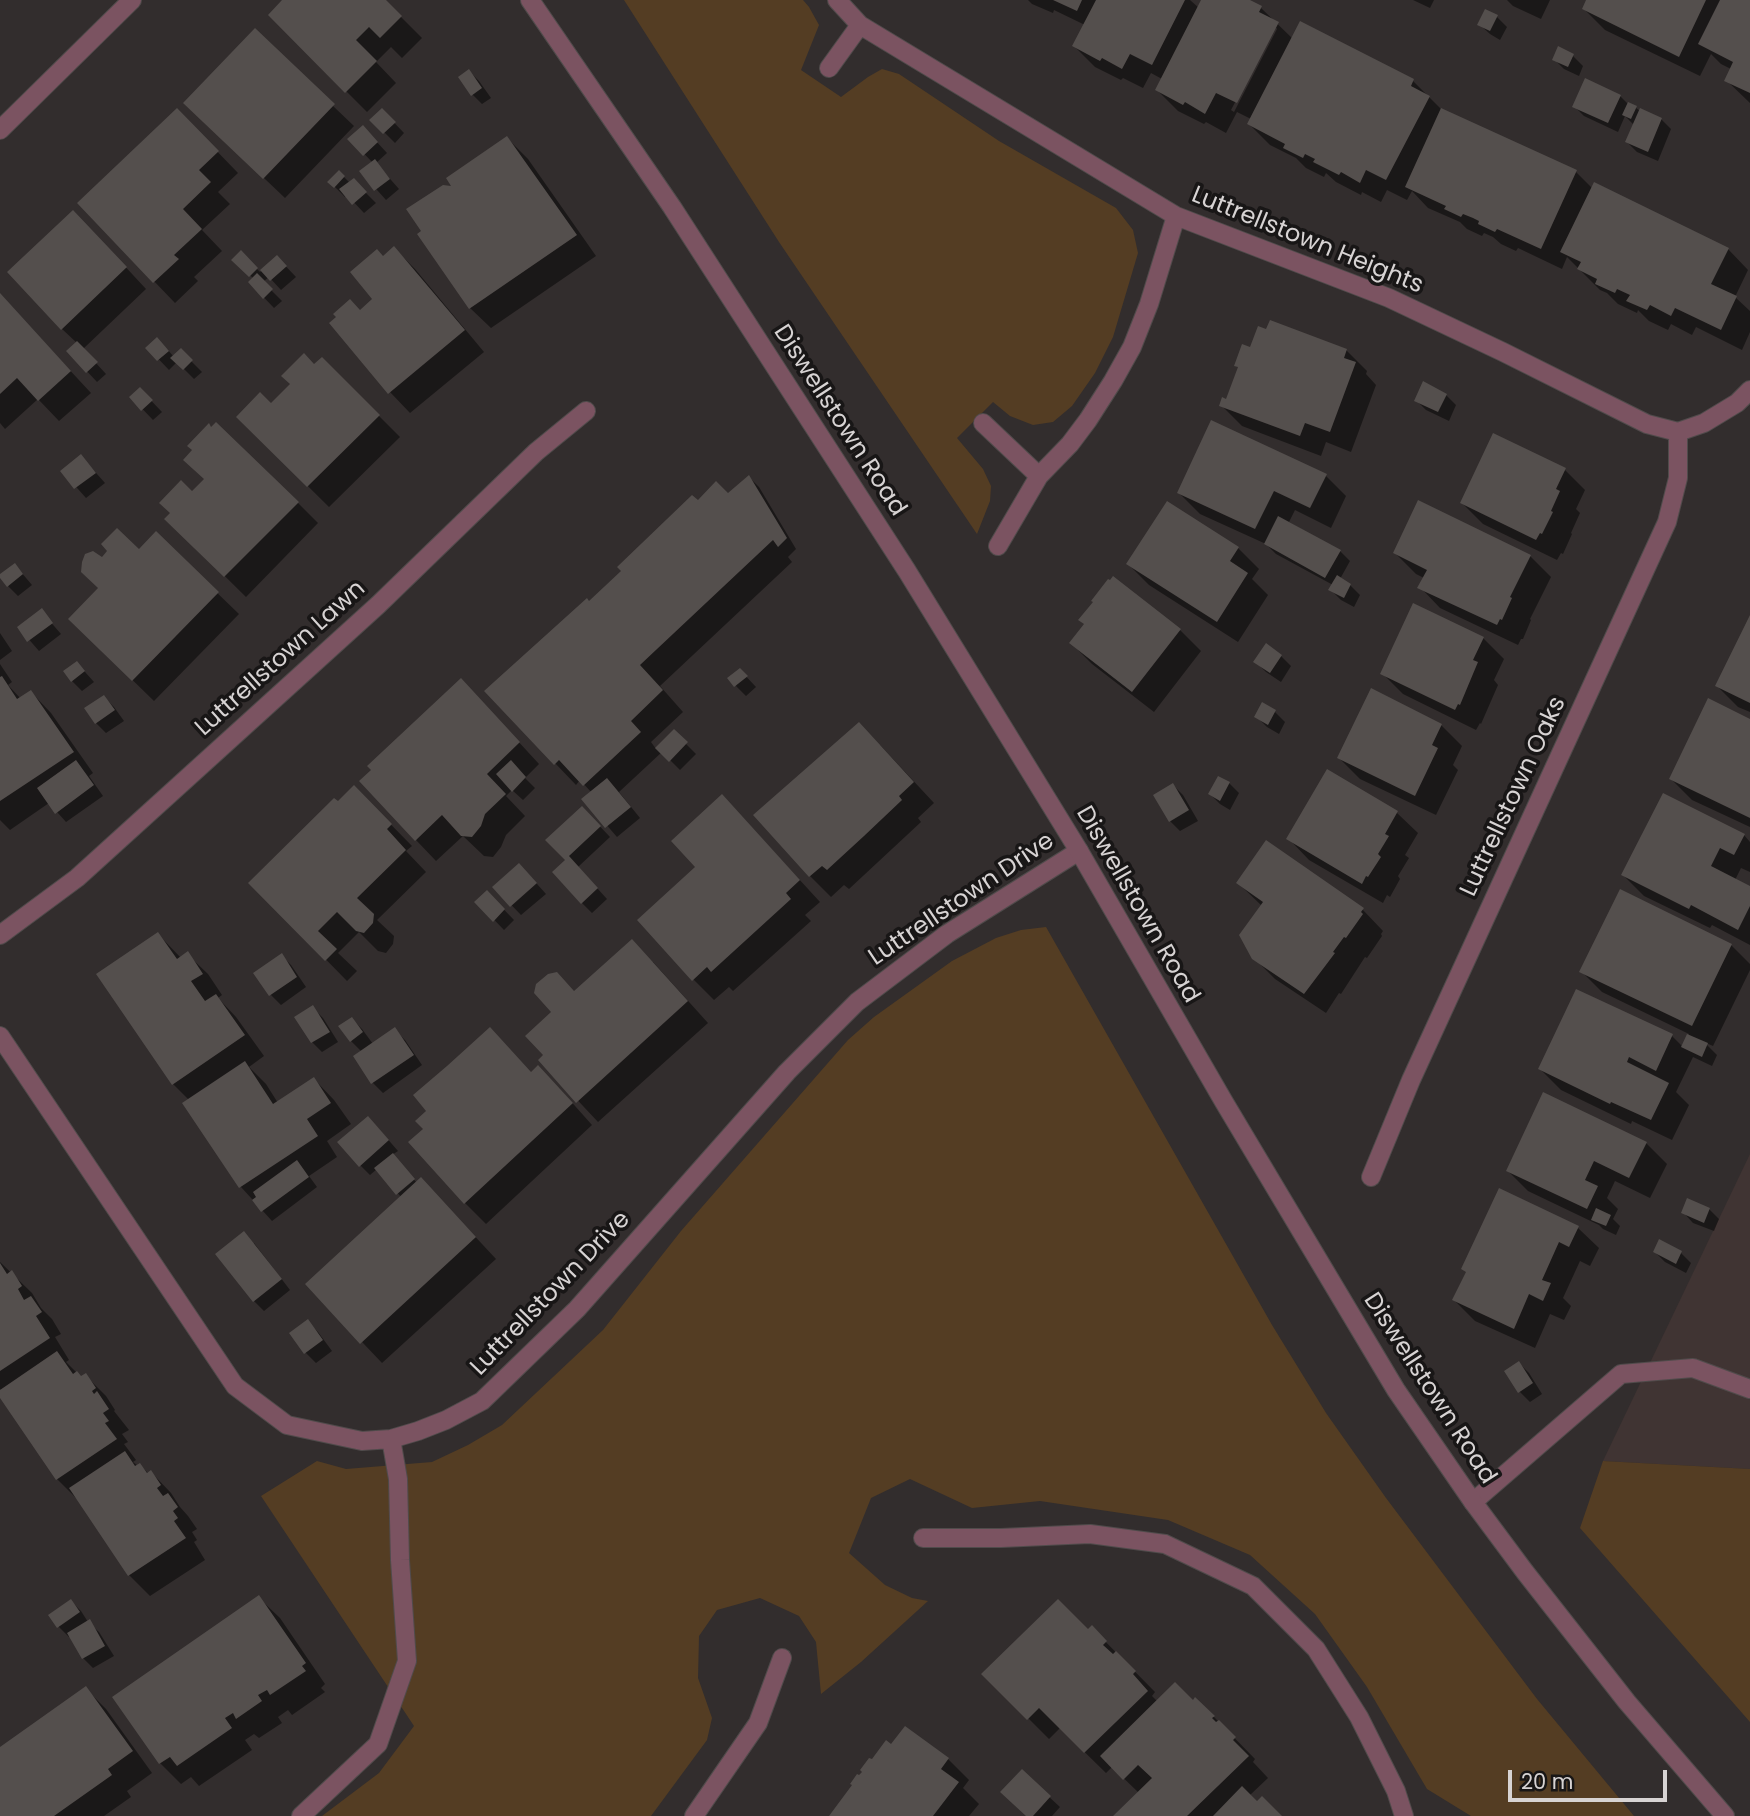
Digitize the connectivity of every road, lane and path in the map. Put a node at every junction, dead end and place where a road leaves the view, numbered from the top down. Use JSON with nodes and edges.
{"nodes":[{"id":1,"x":132,"y":0,"type":"edge"},
{"id":2,"x":530,"y":0,"type":"edge"},
{"id":3,"x":837,"y":0,"type":"edge"},
{"id":4,"x":860,"y":25,"type":"junction"},
{"id":5,"x":829,"y":68,"type":"dead end"},
{"id":6,"x":0,"y":130,"type":"edge"},
{"id":7,"x":1176,"y":216,"type":"junction"},
{"id":8,"x":1750,"y":390,"type":"edge"},
{"id":9,"x":586,"y":411,"type":"dead end"},
{"id":10,"x":983,"y":423,"type":"dead end"},
{"id":11,"x":1678,"y":432,"type":"junction"},
{"id":12,"x":1040,"y":475,"type":"junction"},
{"id":13,"x":998,"y":546,"type":"dead end"},
{"id":14,"x":1079,"y":851,"type":"junction"},
{"id":15,"x":0,"y":935,"type":"edge"},
{"id":16,"x":0,"y":1036,"type":"edge"},
{"id":17,"x":1371,"y":1177,"type":"dead end"},
{"id":18,"x":1750,"y":1389,"type":"edge"},
{"id":19,"x":391,"y":1439,"type":"junction"},
{"id":20,"x":1473,"y":1502,"type":"junction"},
{"id":21,"x":923,"y":1538,"type":"dead end"},
{"id":22,"x":782,"y":1658,"type":"dead end"},
{"id":23,"x":301,"y":1816,"type":"edge"},
{"id":24,"x":694,"y":1816,"type":"edge"},
{"id":25,"x":1404,"y":1816,"type":"edge"},
{"id":26,"x":1725,"y":1816,"type":"edge"}],
"edges":[{"from":1,"to":6,"type":"street"},
{"from":2,"to":14,"type":"street","name":"Diswellstown Road"},
{"from":3,"to":4,"type":"street","name":"Luttrellstown Heights"},
{"from":4,"to":5,"type":"street"},
{"from":4,"to":7,"type":"street","name":"Luttrellstown Heights"},
{"from":7,"to":11,"type":"street","name":"Luttrellstown Heights"},
{"from":7,"to":12,"type":"street"},
{"from":8,"to":11,"type":"street"},
{"from":9,"to":15,"type":"street","name":"Luttrellstown Lawn"},
{"from":10,"to":12,"type":"street"},
{"from":11,"to":17,"type":"street","name":"Luttrellstown Oaks"},
{"from":12,"to":13,"type":"street"},
{"from":14,"to":19,"type":"street","name":"Luttrellstown Drive"},
{"from":14,"to":20,"type":"street","name":"Diswellstown Road"},
{"from":16,"to":19,"type":"street","name":"Luttrellstown Drive"},
{"from":18,"to":20,"type":"street"},
{"from":19,"to":23,"type":"street"},
{"from":20,"to":26,"type":"street","name":"Diswellstown Road"},
{"from":21,"to":25,"type":"street"},
{"from":22,"to":24,"type":"street"}]}
